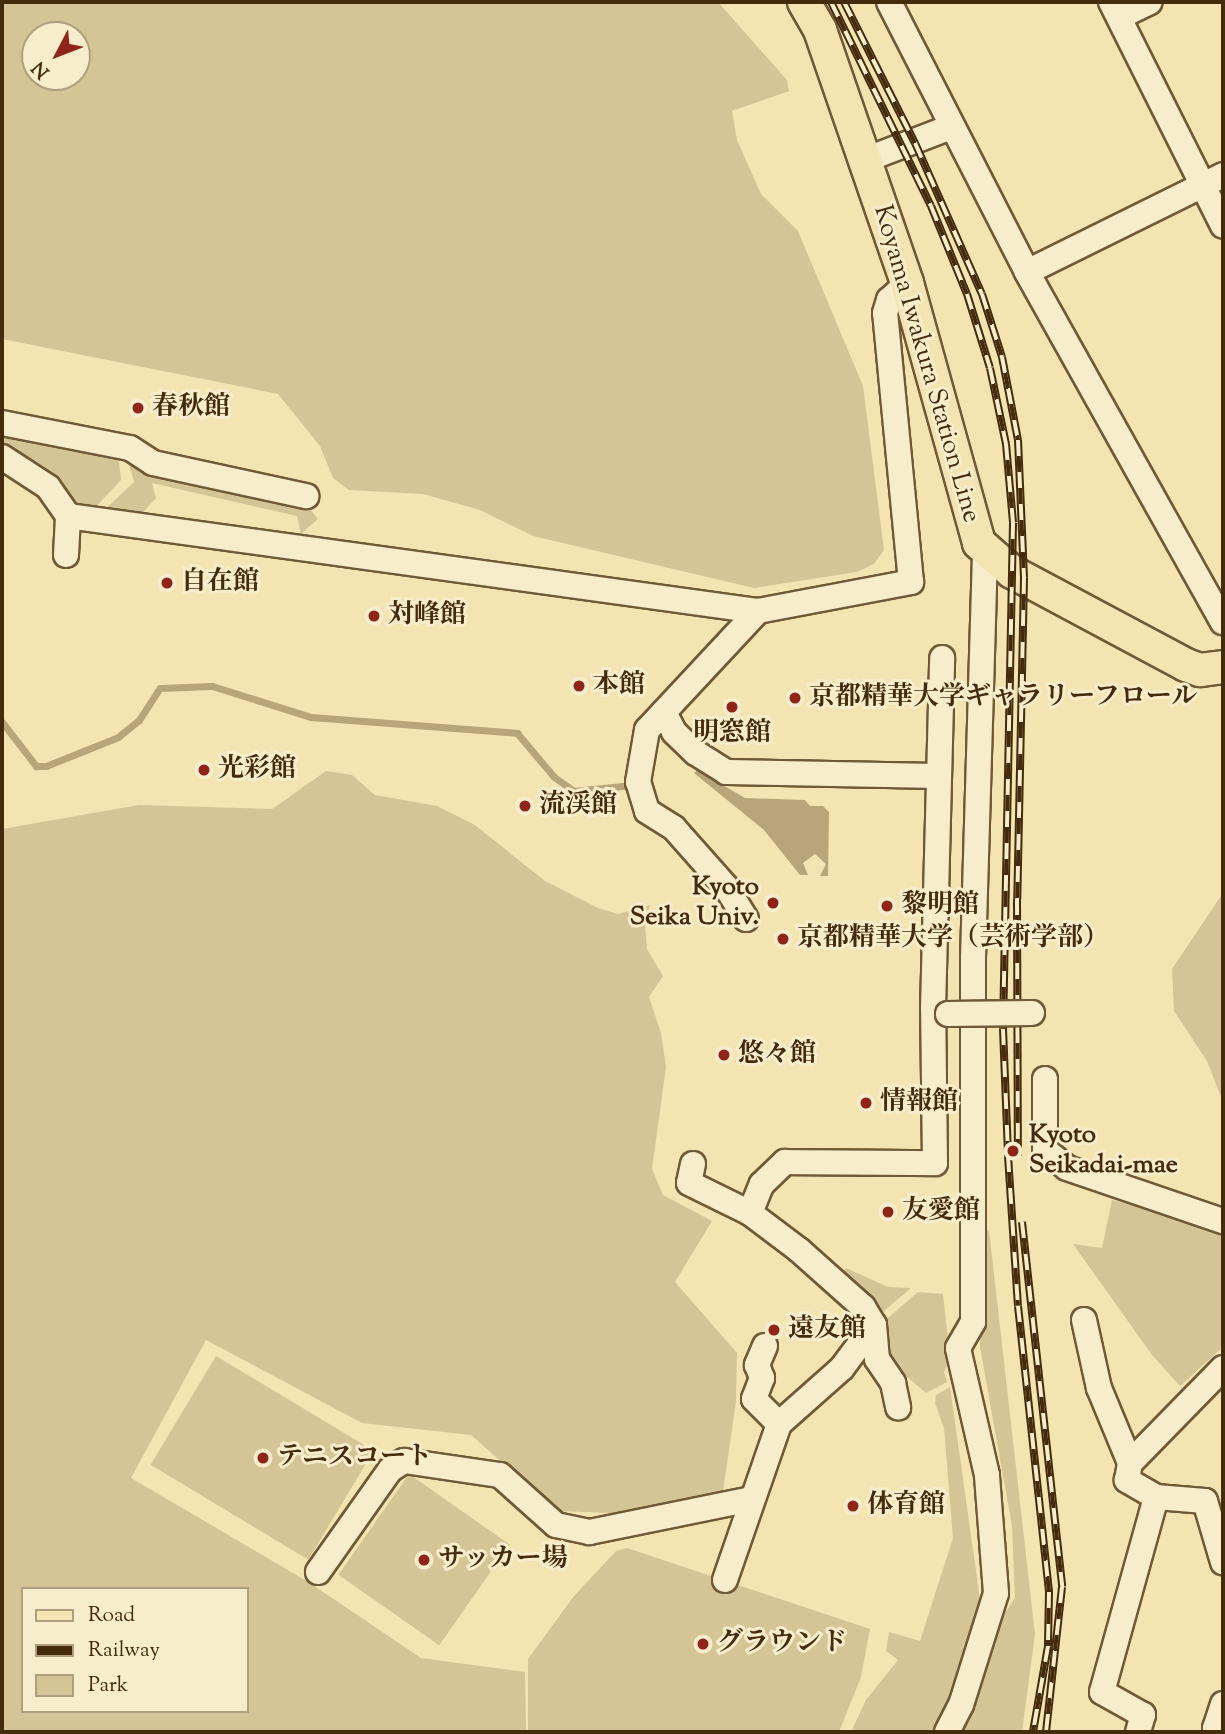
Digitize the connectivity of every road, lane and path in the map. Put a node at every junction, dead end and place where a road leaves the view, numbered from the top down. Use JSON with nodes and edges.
{"nodes":[{"id":1,"x":804,"y":2,"type":"edge"},
{"id":2,"x":889,"y":2,"type":"edge"},
{"id":3,"x":1150,"y":2,"type":"edge"},
{"id":4,"x":1115,"y":9,"type":"edge"},
{"id":5,"x":951,"y":127,"type":"junction"},
{"id":6,"x":866,"y":160,"type":"junction"},
{"id":7,"x":1223,"y":175,"type":"edge"},
{"id":8,"x":1200,"y":186,"type":"junction"},
{"id":9,"x":1223,"y":226,"type":"edge"},
{"id":10,"x":1027,"y":272,"type":"junction"},
{"id":11,"x":907,"y":283,"type":"junction"},
{"id":12,"x":2,"y":423,"type":"edge"},
{"id":13,"x":2,"y":457,"type":"edge"},
{"id":14,"x":306,"y":496,"type":"dead end"},
{"id":15,"x":68,"y":516,"type":"junction"},
{"id":16,"x":985,"y":551,"type":"junction"},
{"id":17,"x":66,"y":555,"type":"dead end"},
{"id":18,"x":758,"y":611,"type":"junction"},
{"id":19,"x":1223,"y":622,"type":"edge"},
{"id":20,"x":942,"y":658,"type":"dead end"},
{"id":21,"x":1223,"y":667,"type":"edge"},
{"id":22,"x":664,"y":712,"type":"junction"},
{"id":23,"x":939,"y":776,"type":"junction"},
{"id":24,"x":746,"y":919,"type":"dead end"},
{"id":25,"x":940,"y":1013,"type":"junction"},
{"id":26,"x":1032,"y":1013,"type":"dead end"},
{"id":27,"x":1045,"y":1079,"type":"dead end"},
{"id":28,"x":693,"y":1164,"type":"dead end"},
{"id":29,"x":750,"y":1213,"type":"junction"},
{"id":30,"x":1223,"y":1221,"type":"edge"},
{"id":31,"x":1084,"y":1320,"type":"dead end"},
{"id":32,"x":874,"y":1325,"type":"junction"},
{"id":33,"x":765,"y":1346,"type":"dead end"},
{"id":34,"x":1223,"y":1368,"type":"edge"},
{"id":35,"x":898,"y":1407,"type":"dead end"},
{"id":36,"x":779,"y":1424,"type":"junction"},
{"id":37,"x":1130,"y":1463,"type":"junction"},
{"id":38,"x":1156,"y":1497,"type":"junction"},
{"id":39,"x":751,"y":1499,"type":"junction"},
{"id":40,"x":1223,"y":1562,"type":"edge"},
{"id":41,"x":318,"y":1572,"type":"dead end"},
{"id":42,"x":725,"y":1580,"type":"dead end"},
{"id":43,"x":1223,"y":1704,"type":"edge"},
{"id":44,"x":1223,"y":1731,"type":"edge"},
{"id":45,"x":947,"y":1732,"type":"edge"},
{"id":46,"x":1138,"y":1732,"type":"edge"}],
"edges":[{"from":1,"to":6,"type":"main road","name":"Koyama Iwakura Station Line"},
{"from":2,"to":5,"type":"street"},
{"from":3,"to":4,"type":"street"},
{"from":4,"to":8,"type":"street"},
{"from":5,"to":6,"type":"street"},
{"from":5,"to":10,"type":"street"},
{"from":6,"to":11,"type":"main road","name":"Koyama Iwakura Station Line"},
{"from":7,"to":8,"type":"street"},
{"from":8,"to":9,"type":"street"},
{"from":8,"to":10,"type":"street"},
{"from":10,"to":19,"type":"street"},
{"from":11,"to":16,"type":"main road","name":"Koyama Iwakura Station Line"},
{"from":11,"to":18,"type":"street"},
{"from":12,"to":14,"type":"street"},
{"from":13,"to":15,"type":"street"},
{"from":15,"to":17,"type":"street"},
{"from":15,"to":18,"type":"street"},
{"from":16,"to":21,"type":"main road","name":"Koyama Iwakura Station Line"},
{"from":16,"to":45,"type":"street"},
{"from":18,"to":22,"type":"street"},
{"from":20,"to":23,"type":"street"},
{"from":22,"to":23,"type":"street"},
{"from":22,"to":24,"type":"street"},
{"from":23,"to":25,"type":"street"},
{"from":25,"to":26,"type":"street","bridge":true},
{"from":25,"to":29,"type":"street"},
{"from":27,"to":30,"type":"street"},
{"from":28,"to":29,"type":"street"},
{"from":29,"to":32,"type":"street"},
{"from":31,"to":37,"type":"street"},
{"from":32,"to":35,"type":"street"},
{"from":32,"to":36,"type":"street"},
{"from":33,"to":36,"type":"street"},
{"from":34,"to":37,"type":"street"},
{"from":36,"to":39,"type":"street"},
{"from":37,"to":38,"type":"street"},
{"from":38,"to":40,"type":"street"},
{"from":38,"to":46,"type":"street"},
{"from":39,"to":41,"type":"street"},
{"from":39,"to":42,"type":"street"},
{"from":43,"to":44,"type":"street"}]}
